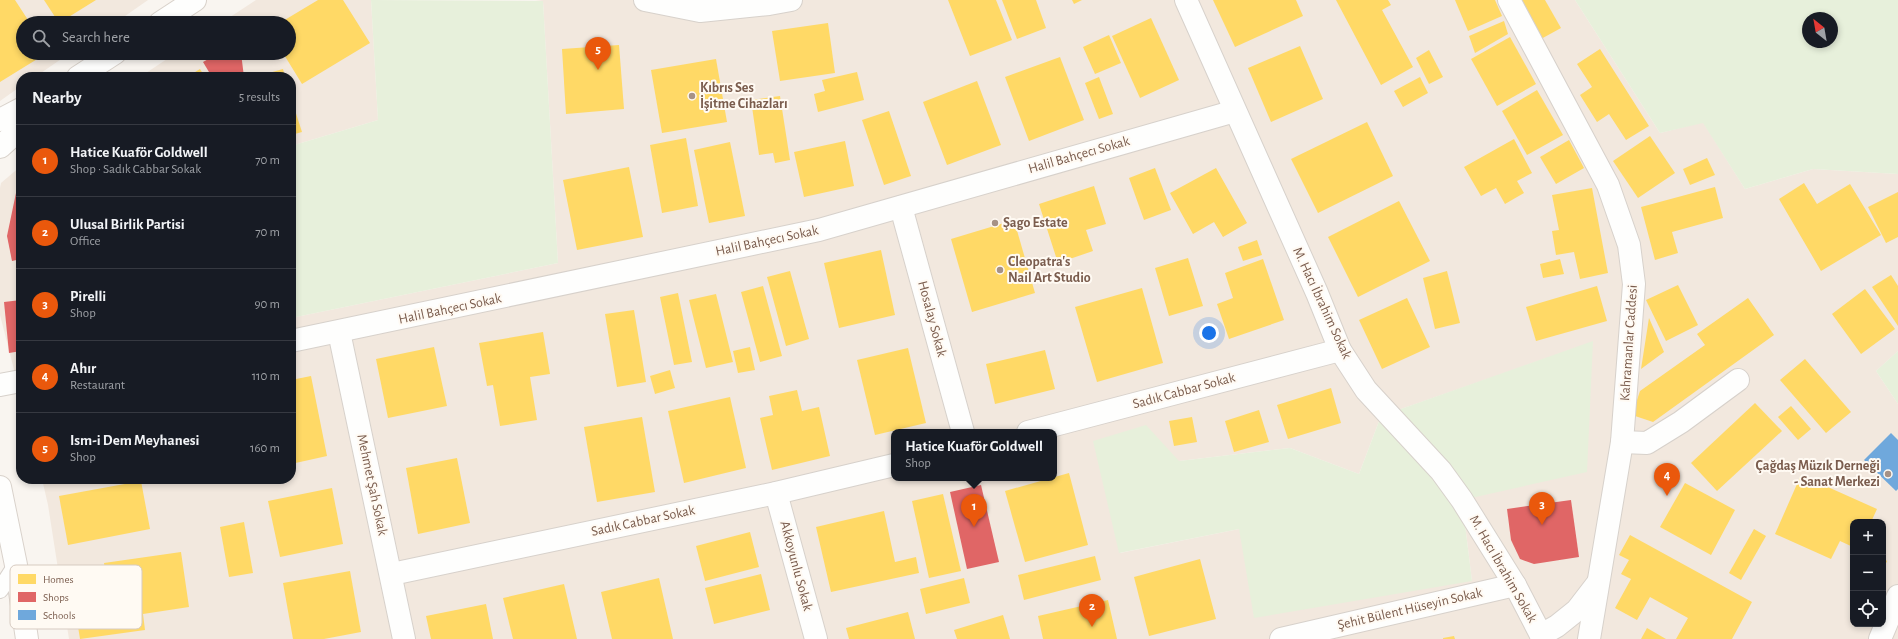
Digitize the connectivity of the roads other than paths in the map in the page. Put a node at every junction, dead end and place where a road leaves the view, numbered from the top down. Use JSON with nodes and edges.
{"nodes":[{"id":1,"x":195,"y":0,"type":"edge"},
{"id":2,"x":645,"y":0,"type":"edge"},
{"id":3,"x":791,"y":0,"type":"edge"},
{"id":4,"x":1186,"y":0,"type":"edge"},
{"id":5,"x":1509,"y":0,"type":"edge"},
{"id":6,"x":171,"y":16,"type":"edge"},
{"id":7,"x":104,"y":60,"type":"edge"},
{"id":8,"x":86,"y":72,"type":"edge"},
{"id":9,"x":1235,"y":110,"type":"junction"},
{"id":10,"x":16,"y":112,"type":"edge"},
{"id":11,"x":0,"y":120,"type":"edge"},
{"id":12,"x":16,"y":133,"type":"edge"},
{"id":13,"x":0,"y":147,"type":"edge"},
{"id":14,"x":901,"y":206,"type":"junction"},
{"id":15,"x":339,"y":332,"type":"junction"},
{"id":16,"x":296,"y":340,"type":"edge"},
{"id":17,"x":1340,"y":350,"type":"junction"},
{"id":18,"x":1738,"y":380,"type":"dead end"},
{"id":19,"x":16,"y":382,"type":"edge"},
{"id":20,"x":0,"y":385,"type":"edge"},
{"id":21,"x":963,"y":429,"type":"edge"},
{"id":22,"x":1039,"y":429,"type":"edge"},
{"id":23,"x":1622,"y":442,"type":"junction"},
{"id":24,"x":891,"y":466,"type":"edge"},
{"id":25,"x":0,"y":487,"type":"edge"},
{"id":26,"x":776,"y":493,"type":"junction"},
{"id":27,"x":16,"y":565,"type":"edge"},
{"id":28,"x":10,"y":574,"type":"edge"},
{"id":29,"x":392,"y":574,"type":"junction"},
{"id":30,"x":1599,"y":581,"type":"junction"},
{"id":31,"x":1515,"y":585,"type":"junction"},
{"id":32,"x":0,"y":590,"type":"edge"},
{"id":33,"x":1898,"y":596,"type":"edge"},
{"id":34,"x":26,"y":629,"type":"edge"},
{"id":35,"x":1542,"y":637,"type":"edge"},
{"id":36,"x":27,"y":639,"type":"edge"},
{"id":37,"x":404,"y":639,"type":"edge"},
{"id":38,"x":816,"y":639,"type":"edge"},
{"id":39,"x":1281,"y":639,"type":"edge"},
{"id":40,"x":1589,"y":639,"type":"edge"},
{"id":41,"x":1880,"y":639,"type":"edge"}],
"edges":[{"from":1,"to":6,"type":"street"},
{"from":2,"to":3,"type":"street"},
{"from":4,"to":9,"type":"street","name":"M. Hacı İbrahim Sokak"},
{"from":5,"to":23,"type":"street","name":"Kahramanlar Caddesi"},
{"from":7,"to":8,"type":"street"},
{"from":9,"to":14,"type":"street","name":"Halil Bahçecı Sokak"},
{"from":9,"to":17,"type":"street","name":"M. Hacı İbrahim Sokak"},
{"from":10,"to":11,"type":"street"},
{"from":12,"to":13,"type":"street"},
{"from":14,"to":15,"type":"street","name":"Halil Bahçecı Sokak"},
{"from":14,"to":21,"type":"street","name":"Hosalay Sokak"},
{"from":15,"to":16,"type":"street","name":"Halil Bahçecı Sokak"},
{"from":15,"to":29,"type":"street","name":"Mehmet Şah Sokak"},
{"from":17,"to":22,"type":"street","name":"Sadık Cabbar Sokak"},
{"from":17,"to":31,"type":"street","name":"M. Hacı İbrahim Sokak"},
{"from":18,"to":23,"type":"street"},
{"from":19,"to":20,"type":"street"},
{"from":23,"to":30,"type":"street","name":"Kahramanlar Caddesi"},
{"from":24,"to":26,"type":"street","name":"Sadık Cabbar Sokak"},
{"from":25,"to":27,"type":"street"},
{"from":26,"to":29,"type":"street","name":"Sadık Cabbar Sokak"},
{"from":26,"to":38,"type":"street","name":"Akkoyunlu Sokak"},
{"from":28,"to":32,"type":"lane"},
{"from":29,"to":37,"type":"street","name":"Mehmet Şah Sokak"},
{"from":30,"to":35,"type":"street"},
{"from":30,"to":40,"type":"street","name":"Kahramanlar Caddesi"},
{"from":31,"to":35,"type":"street","name":"M. Hacı İbrahim Sokak"},
{"from":31,"to":39,"type":"street","name":"Şehit Bülent Hüseyin Sokak"},
{"from":33,"to":41,"type":"street"},
{"from":34,"to":36,"type":"street"}]}
